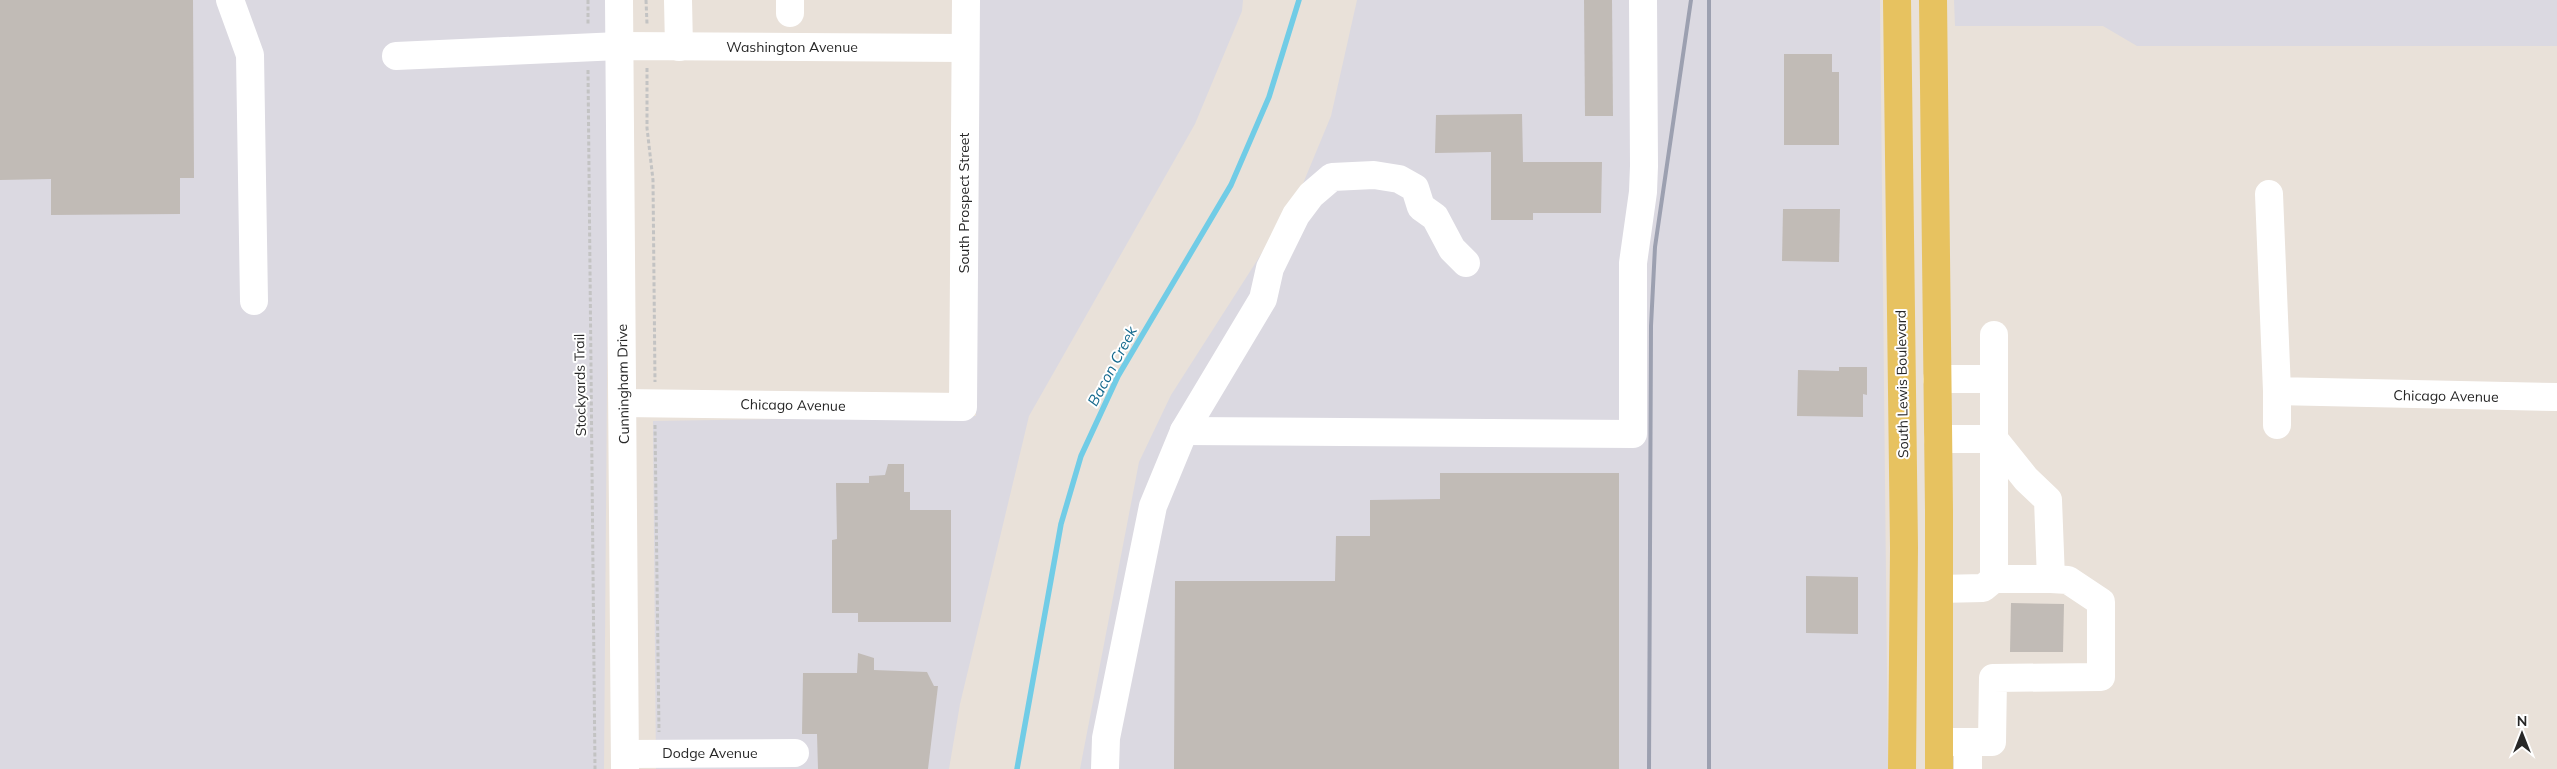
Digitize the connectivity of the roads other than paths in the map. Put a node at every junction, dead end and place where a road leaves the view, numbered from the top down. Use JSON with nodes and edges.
{"nodes":[{"id":1,"x":230,"y":0,"type":"edge"},
{"id":2,"x":619,"y":0,"type":"edge"},
{"id":3,"x":678,"y":0,"type":"edge"},
{"id":4,"x":966,"y":0,"type":"edge"},
{"id":5,"x":1643,"y":0,"type":"edge"},
{"id":6,"x":1897,"y":0,"type":"edge"},
{"id":7,"x":1933,"y":0,"type":"edge"},
{"id":8,"x":619,"y":46,"type":"junction"},
{"id":9,"x":679,"y":47,"type":"junction"},
{"id":10,"x":965,"y":48,"type":"junction"},
{"id":11,"x":396,"y":56,"type":"dead end"},
{"id":12,"x":2270,"y":194,"type":"dead end"},
{"id":13,"x":1466,"y":263,"type":"dead end"},
{"id":14,"x":254,"y":301,"type":"dead end"},
{"id":15,"x":1994,"y":335,"type":"dead end"},
{"id":16,"x":1937,"y":379,"type":"junction"},
{"id":17,"x":1994,"y":379,"type":"junction"},
{"id":18,"x":2277,"y":391,"type":"junction"},
{"id":19,"x":2557,"y":397,"type":"edge"},
{"id":20,"x":623,"y":403,"type":"junction"},
{"id":21,"x":963,"y":407,"type":"joint"},
{"id":22,"x":2277,"y":425,"type":"dead end"},
{"id":23,"x":1184,"y":431,"type":"junction"},
{"id":24,"x":1938,"y":439,"type":"junction"},
{"id":25,"x":1994,"y":439,"type":"junction"},
{"id":26,"x":1994,"y":579,"type":"junction"},
{"id":27,"x":2051,"y":579,"type":"junction"},
{"id":28,"x":1939,"y":589,"type":"junction"},
{"id":29,"x":1939,"y":742,"type":"junction"},
{"id":30,"x":795,"y":753,"type":"dead end"},
{"id":31,"x":625,"y":761,"type":"edge"},
{"id":32,"x":1970,"y":761,"type":"edge"},
{"id":33,"x":1105,"y":769,"type":"edge"},
{"id":34,"x":1902,"y":769,"type":"edge"},
{"id":35,"x":1939,"y":769,"type":"edge"}],
"edges":[{"from":1,"to":14,"type":"street"},
{"from":2,"to":8,"type":"street","name":"Cunningham Drive"},
{"from":3,"to":9,"type":"street"},
{"from":4,"to":10,"type":"street","name":"South Prospect Street"},
{"from":5,"to":23,"type":"street"},
{"from":6,"to":34,"type":"main road","name":"South Lewis Boulevard"},
{"from":7,"to":16,"type":"main road"},
{"from":8,"to":9,"type":"street","name":"Washington Avenue"},
{"from":8,"to":11,"type":"street","name":"Washington Avenue"},
{"from":8,"to":20,"type":"street","name":"Cunningham Drive"},
{"from":9,"to":10,"type":"street","name":"Washington Avenue"},
{"from":10,"to":21,"type":"street","name":"South Prospect Street"},
{"from":12,"to":18,"type":"street"},
{"from":13,"to":23,"type":"street"},
{"from":15,"to":17,"type":"street"},
{"from":16,"to":17,"type":"street"},
{"from":16,"to":24,"type":"main road"},
{"from":17,"to":25,"type":"street"},
{"from":18,"to":19,"type":"street","name":"Chicago Avenue"},
{"from":18,"to":22,"type":"street"},
{"from":20,"to":21,"type":"street","name":"Chicago Avenue"},
{"from":20,"to":31,"type":"street","name":"Cunningham Drive"},
{"from":23,"to":33,"type":"street"},
{"from":24,"to":25,"type":"street"},
{"from":24,"to":28,"type":"main road"},
{"from":25,"to":26,"type":"street"},
{"from":25,"to":27,"type":"street"},
{"from":26,"to":27,"type":"street"},
{"from":26,"to":28,"type":"street"},
{"from":27,"to":32,"type":"street"},
{"from":28,"to":29,"type":"main road"},
{"from":29,"to":32,"type":"street"},
{"from":29,"to":35,"type":"main road"},
{"from":30,"to":31,"type":"street","name":"Dodge Avenue"}]}
